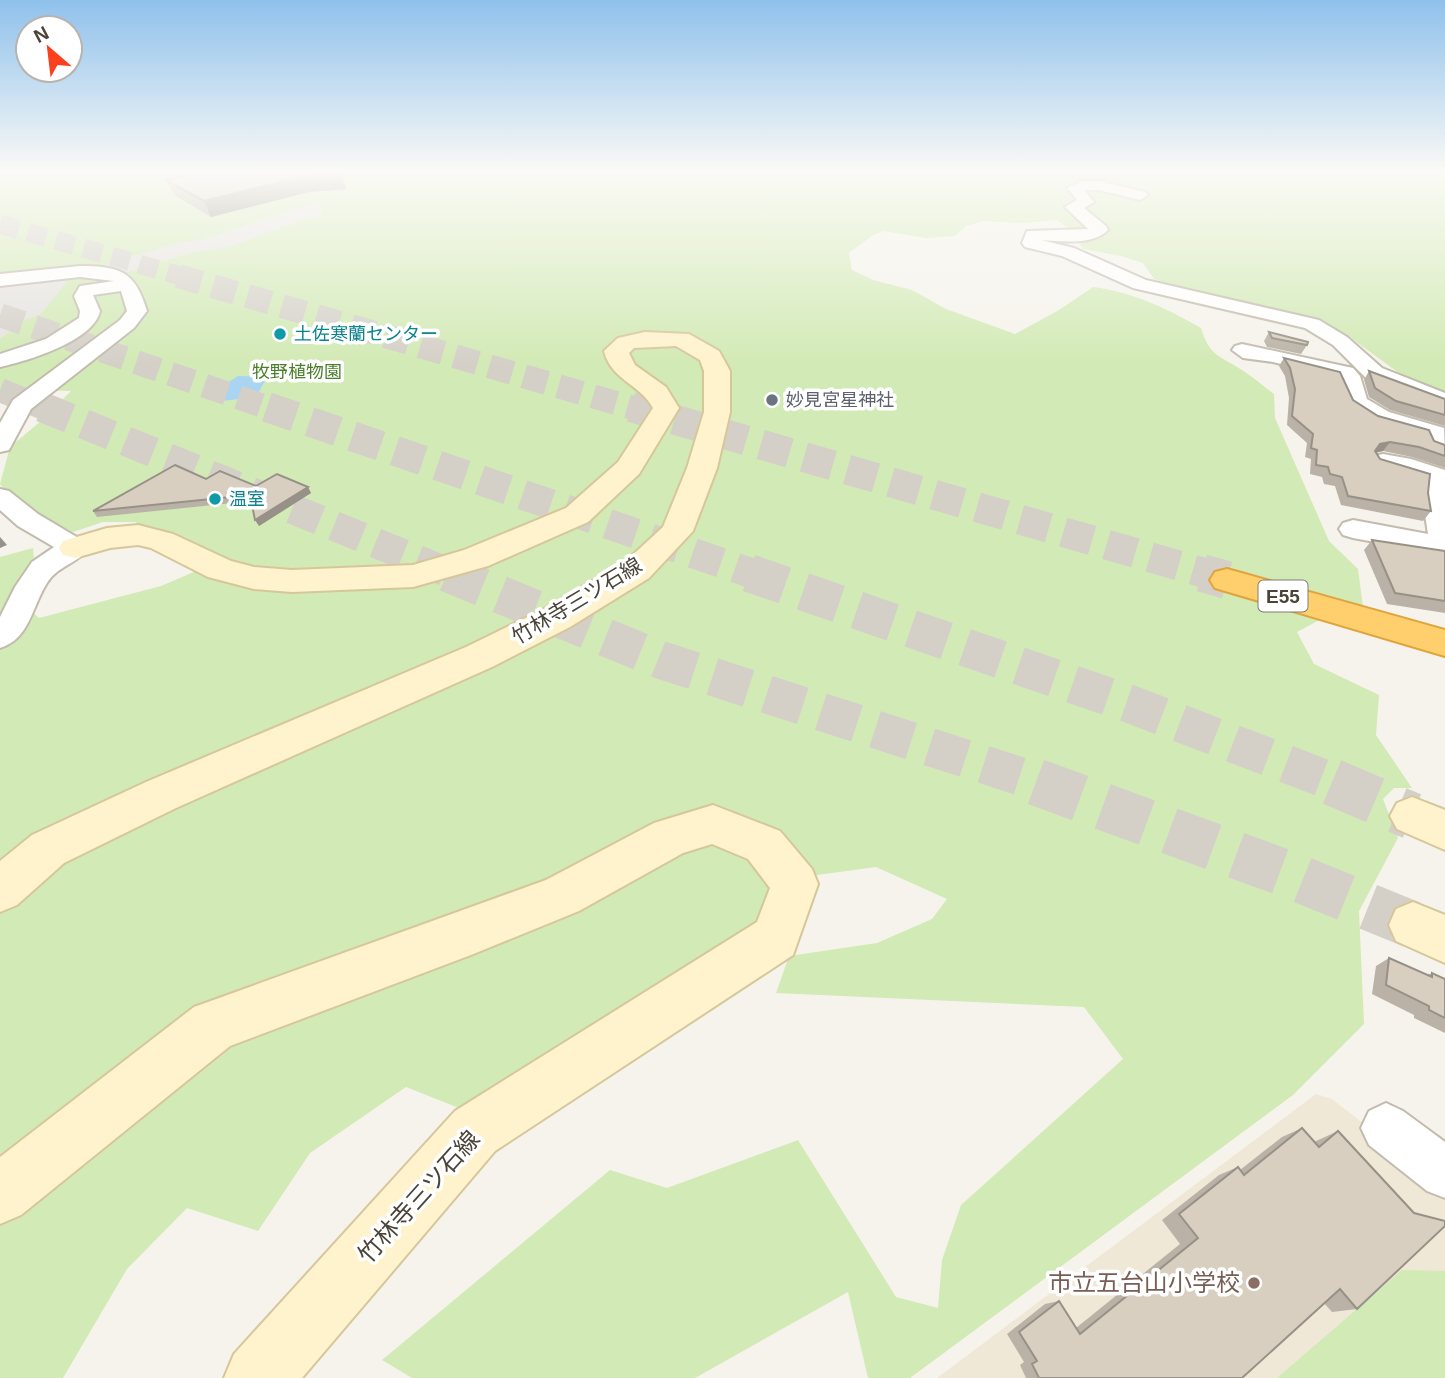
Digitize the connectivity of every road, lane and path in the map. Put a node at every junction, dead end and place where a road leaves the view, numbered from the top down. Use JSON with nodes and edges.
{"nodes":[{"id":1,"x":1033,"y":236,"type":"edge"},
{"id":2,"x":0,"y":281,"type":"edge"},
{"id":3,"x":128,"y":285,"type":"junction"},
{"id":4,"x":1242,"y":350,"type":"dead end"},
{"id":5,"x":0,"y":361,"type":"edge"},
{"id":6,"x":1445,"y":401,"type":"edge"},
{"id":7,"x":0,"y":444,"type":"edge"},
{"id":8,"x":1445,"y":447,"type":"edge"},
{"id":9,"x":1383,"y":461,"type":"edge"},
{"id":10,"x":1443,"y":478,"type":"edge"},
{"id":11,"x":0,"y":497,"type":"edge"},
{"id":12,"x":1353,"y":529,"type":"dead end"},
{"id":13,"x":1445,"y":545,"type":"edge"},
{"id":14,"x":75,"y":548,"type":"junction"},
{"id":15,"x":1227,"y":580,"type":"tunnel mouth"},
{"id":16,"x":0,"y":638,"type":"edge"},
{"id":17,"x":1445,"y":643,"type":"edge"},
{"id":18,"x":0,"y":890,"type":"edge"},
{"id":19,"x":1386,"y":1128,"type":"dead end"},
{"id":20,"x":1445,"y":1173,"type":"edge"},
{"id":21,"x":0,"y":1194,"type":"edge"},
{"id":22,"x":258,"y":1378,"type":"edge"}],
"edges":[{"from":1,"to":6,"type":"street"},
{"from":2,"to":3,"type":"street"},
{"from":3,"to":5,"type":"street"},
{"from":3,"to":7,"type":"street"},
{"from":4,"to":8,"type":"street"},
{"from":9,"to":10,"type":"street"},
{"from":10,"to":13,"type":"street"},
{"from":11,"to":14,"type":"street"},
{"from":12,"to":13,"type":"street"},
{"from":14,"to":16,"type":"street"},
{"from":14,"to":18,"type":"main road","name":"竹林寺三ツ石線"},
{"from":15,"to":17,"type":"highway","number":"E55"},
{"from":19,"to":20,"type":"street"},
{"from":21,"to":22,"type":"main road","name":"竹林寺三ツ石線"}]}
